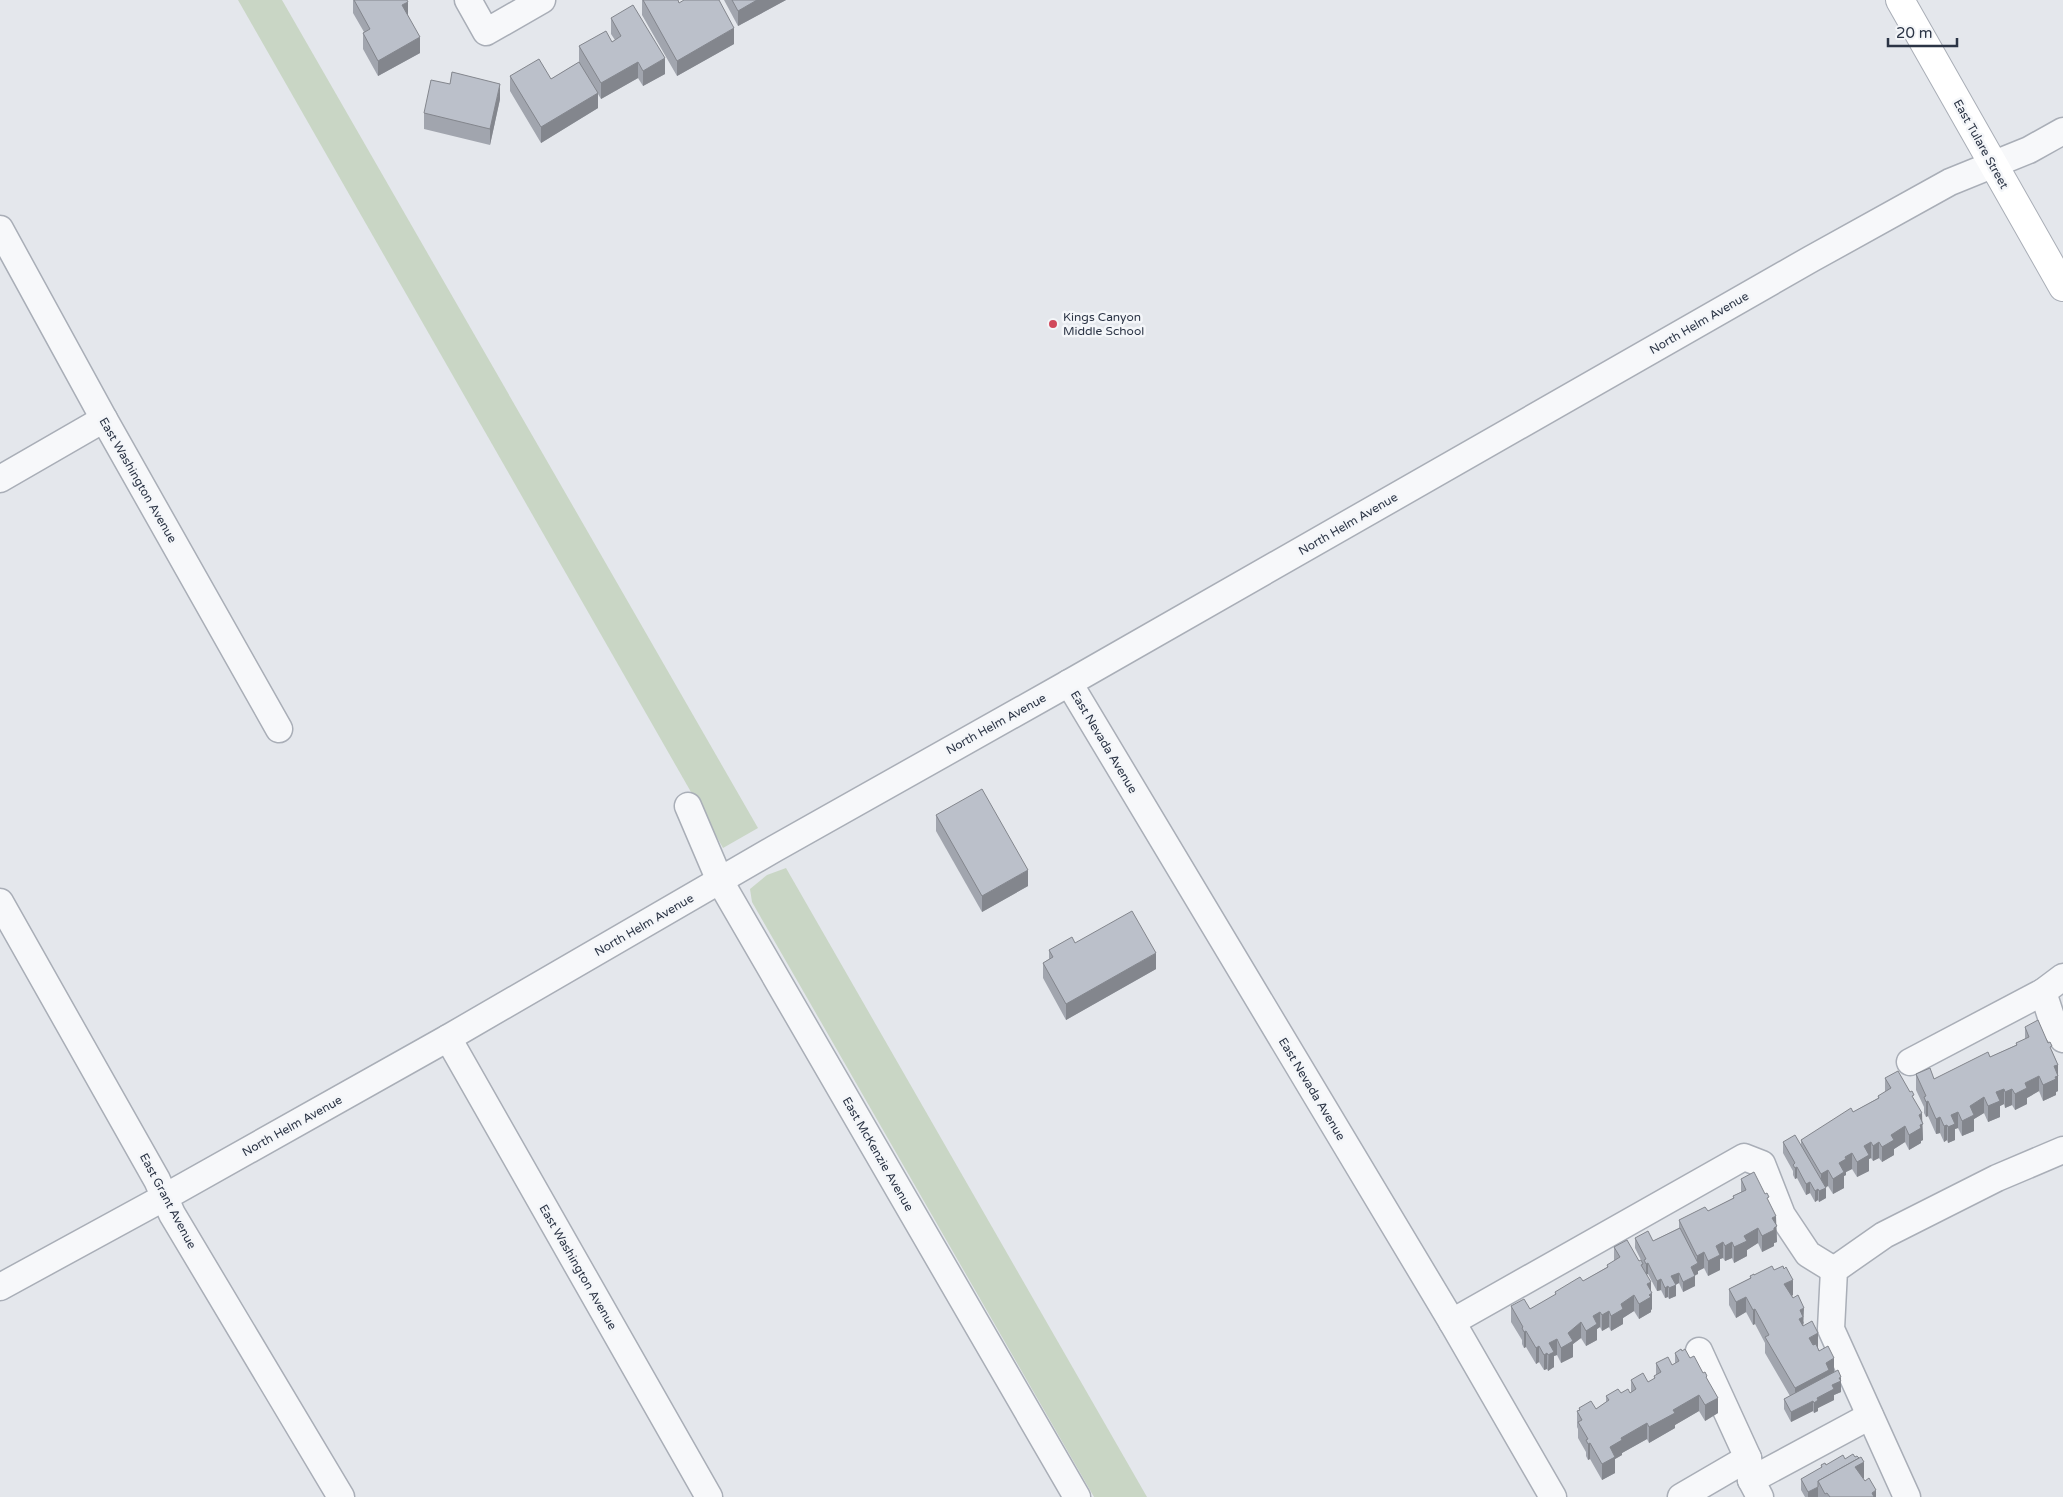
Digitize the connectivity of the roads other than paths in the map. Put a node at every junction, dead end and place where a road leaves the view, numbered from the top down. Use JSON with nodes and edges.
{"nodes":[{"id":1,"x":468,"y":0,"type":"edge"},
{"id":2,"x":542,"y":0,"type":"edge"},
{"id":3,"x":1900,"y":0,"type":"edge"},
{"id":4,"x":2063,"y":131,"type":"edge"},
{"id":5,"x":1993,"y":166,"type":"junction"},
{"id":6,"x":0,"y":229,"type":"edge"},
{"id":7,"x":2063,"y":288,"type":"edge"},
{"id":8,"x":104,"y":419,"type":"junction"},
{"id":9,"x":0,"y":479,"type":"edge"},
{"id":10,"x":1069,"y":683,"type":"junction"},
{"id":11,"x":279,"y":729,"type":"dead end"},
{"id":12,"x":688,"y":806,"type":"dead end"},
{"id":13,"x":720,"y":881,"type":"junction"},
{"id":14,"x":0,"y":902,"type":"edge"},
{"id":15,"x":2053,"y":985,"type":"edge"},
{"id":16,"x":448,"y":1038,"type":"junction"},
{"id":17,"x":2063,"y":1040,"type":"edge"},
{"id":18,"x":1910,"y":1062,"type":"dead end"},
{"id":19,"x":2063,"y":1150,"type":"edge"},
{"id":20,"x":165,"y":1197,"type":"junction"},
{"id":21,"x":1834,"y":1270,"type":"junction"},
{"id":22,"x":0,"y":1287,"type":"edge"},
{"id":23,"x":1452,"y":1322,"type":"junction"},
{"id":24,"x":1699,"y":1351,"type":"dead end"},
{"id":25,"x":1870,"y":1416,"type":"junction"},
{"id":26,"x":1753,"y":1479,"type":"edge"},
{"id":27,"x":1070,"y":1494,"type":"edge"},
{"id":28,"x":341,"y":1497,"type":"edge"},
{"id":29,"x":709,"y":1497,"type":"edge"},
{"id":30,"x":1553,"y":1497,"type":"edge"},
{"id":31,"x":1681,"y":1497,"type":"edge"},
{"id":32,"x":1907,"y":1497,"type":"edge"}],
"edges":[{"from":1,"to":2,"type":"street"},
{"from":3,"to":5,"type":"main road","name":"East Tulare Street"},
{"from":4,"to":5,"type":"street","name":"North Helm Avenue"},
{"from":5,"to":7,"type":"main road","name":"East Tulare Street"},
{"from":5,"to":10,"type":"street","name":"North Helm Avenue"},
{"from":6,"to":8,"type":"street","name":"East Washington Avenue"},
{"from":8,"to":9,"type":"street"},
{"from":8,"to":11,"type":"street","name":"East Washington Avenue"},
{"from":10,"to":13,"type":"street","name":"North Helm Avenue"},
{"from":10,"to":23,"type":"street","name":"East Nevada Avenue"},
{"from":12,"to":13,"type":"street","name":"East McKenzie Avenue"},
{"from":13,"to":16,"type":"street","name":"North Helm Avenue"},
{"from":13,"to":27,"type":"street","name":"East McKenzie Avenue"},
{"from":14,"to":20,"type":"street","name":"East Grant Avenue"},
{"from":15,"to":17,"type":"street"},
{"from":15,"to":18,"type":"street"},
{"from":16,"to":20,"type":"street","name":"North Helm Avenue"},
{"from":16,"to":29,"type":"street","name":"East Washington Avenue"},
{"from":19,"to":21,"type":"street"},
{"from":20,"to":22,"type":"street","name":"North Helm Avenue"},
{"from":20,"to":28,"type":"street","name":"East Grant Avenue"},
{"from":21,"to":23,"type":"street"},
{"from":21,"to":25,"type":"street"},
{"from":23,"to":30,"type":"street","name":"East Nevada Avenue"},
{"from":24,"to":26,"type":"street"},
{"from":25,"to":26,"type":"street"},
{"from":25,"to":32,"type":"street"},
{"from":26,"to":31,"type":"street"}]}
